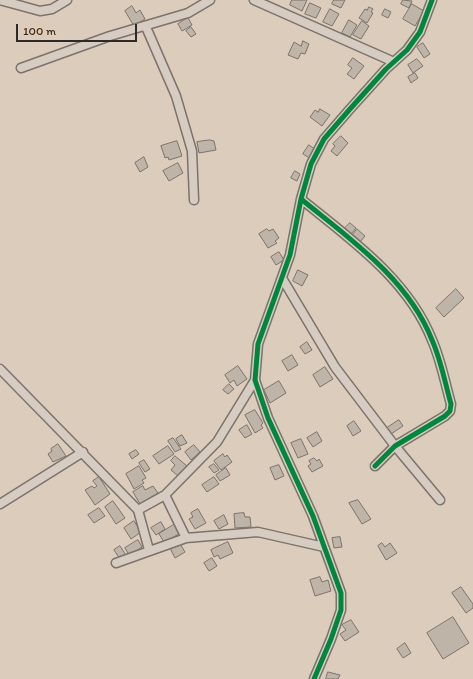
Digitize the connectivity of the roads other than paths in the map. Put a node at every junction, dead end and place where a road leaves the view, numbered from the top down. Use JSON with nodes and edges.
{"nodes":[{"id":1,"x":0,"y":0,"type":"edge"},
{"id":2,"x":67,"y":0,"type":"edge"},
{"id":3,"x":210,"y":0,"type":"edge"},
{"id":4,"x":254,"y":0,"type":"edge"},
{"id":5,"x":432,"y":0,"type":"edge"},
{"id":6,"x":146,"y":27,"type":"junction"},
{"id":7,"x":394,"y":62,"type":"junction"},
{"id":8,"x":21,"y":68,"type":"dead end"},
{"id":9,"x":301,"y":199,"type":"junction"},
{"id":10,"x":194,"y":200,"type":"dead end"},
{"id":11,"x":282,"y":278,"type":"junction"},
{"id":12,"x":0,"y":368,"type":"edge"},
{"id":13,"x":255,"y":380,"type":"junction"},
{"id":14,"x":395,"y":446,"type":"junction"},
{"id":15,"x":83,"y":452,"type":"junction"},
{"id":16,"x":375,"y":466,"type":"dead end"},
{"id":17,"x":165,"y":495,"type":"junction"},
{"id":18,"x":440,"y":500,"type":"dead end"},
{"id":19,"x":0,"y":504,"type":"edge"},
{"id":20,"x":138,"y":510,"type":"junction"},
{"id":21,"x":186,"y":538,"type":"junction"},
{"id":22,"x":324,"y":547,"type":"junction"},
{"id":23,"x":149,"y":550,"type":"junction"},
{"id":24,"x":116,"y":563,"type":"dead end"},
{"id":25,"x":314,"y":679,"type":"edge"}],
"edges":[{"from":1,"to":2,"type":"street"},
{"from":3,"to":6,"type":"street"},
{"from":4,"to":7,"type":"street"},
{"from":5,"to":7,"type":"street"},
{"from":6,"to":8,"type":"street"},
{"from":6,"to":10,"type":"street"},
{"from":7,"to":9,"type":"street"},
{"from":9,"to":11,"type":"street"},
{"from":9,"to":14,"type":"street"},
{"from":11,"to":13,"type":"street"},
{"from":11,"to":14,"type":"street"},
{"from":12,"to":15,"type":"street"},
{"from":13,"to":17,"type":"street"},
{"from":13,"to":22,"type":"street"},
{"from":14,"to":16,"type":"street"},
{"from":14,"to":18,"type":"street"},
{"from":15,"to":19,"type":"street"},
{"from":15,"to":20,"type":"street"},
{"from":17,"to":20,"type":"street"},
{"from":17,"to":21,"type":"street"},
{"from":20,"to":23,"type":"street"},
{"from":21,"to":22,"type":"street"},
{"from":21,"to":23,"type":"street"},
{"from":22,"to":25,"type":"street"},
{"from":23,"to":24,"type":"street"}]}
